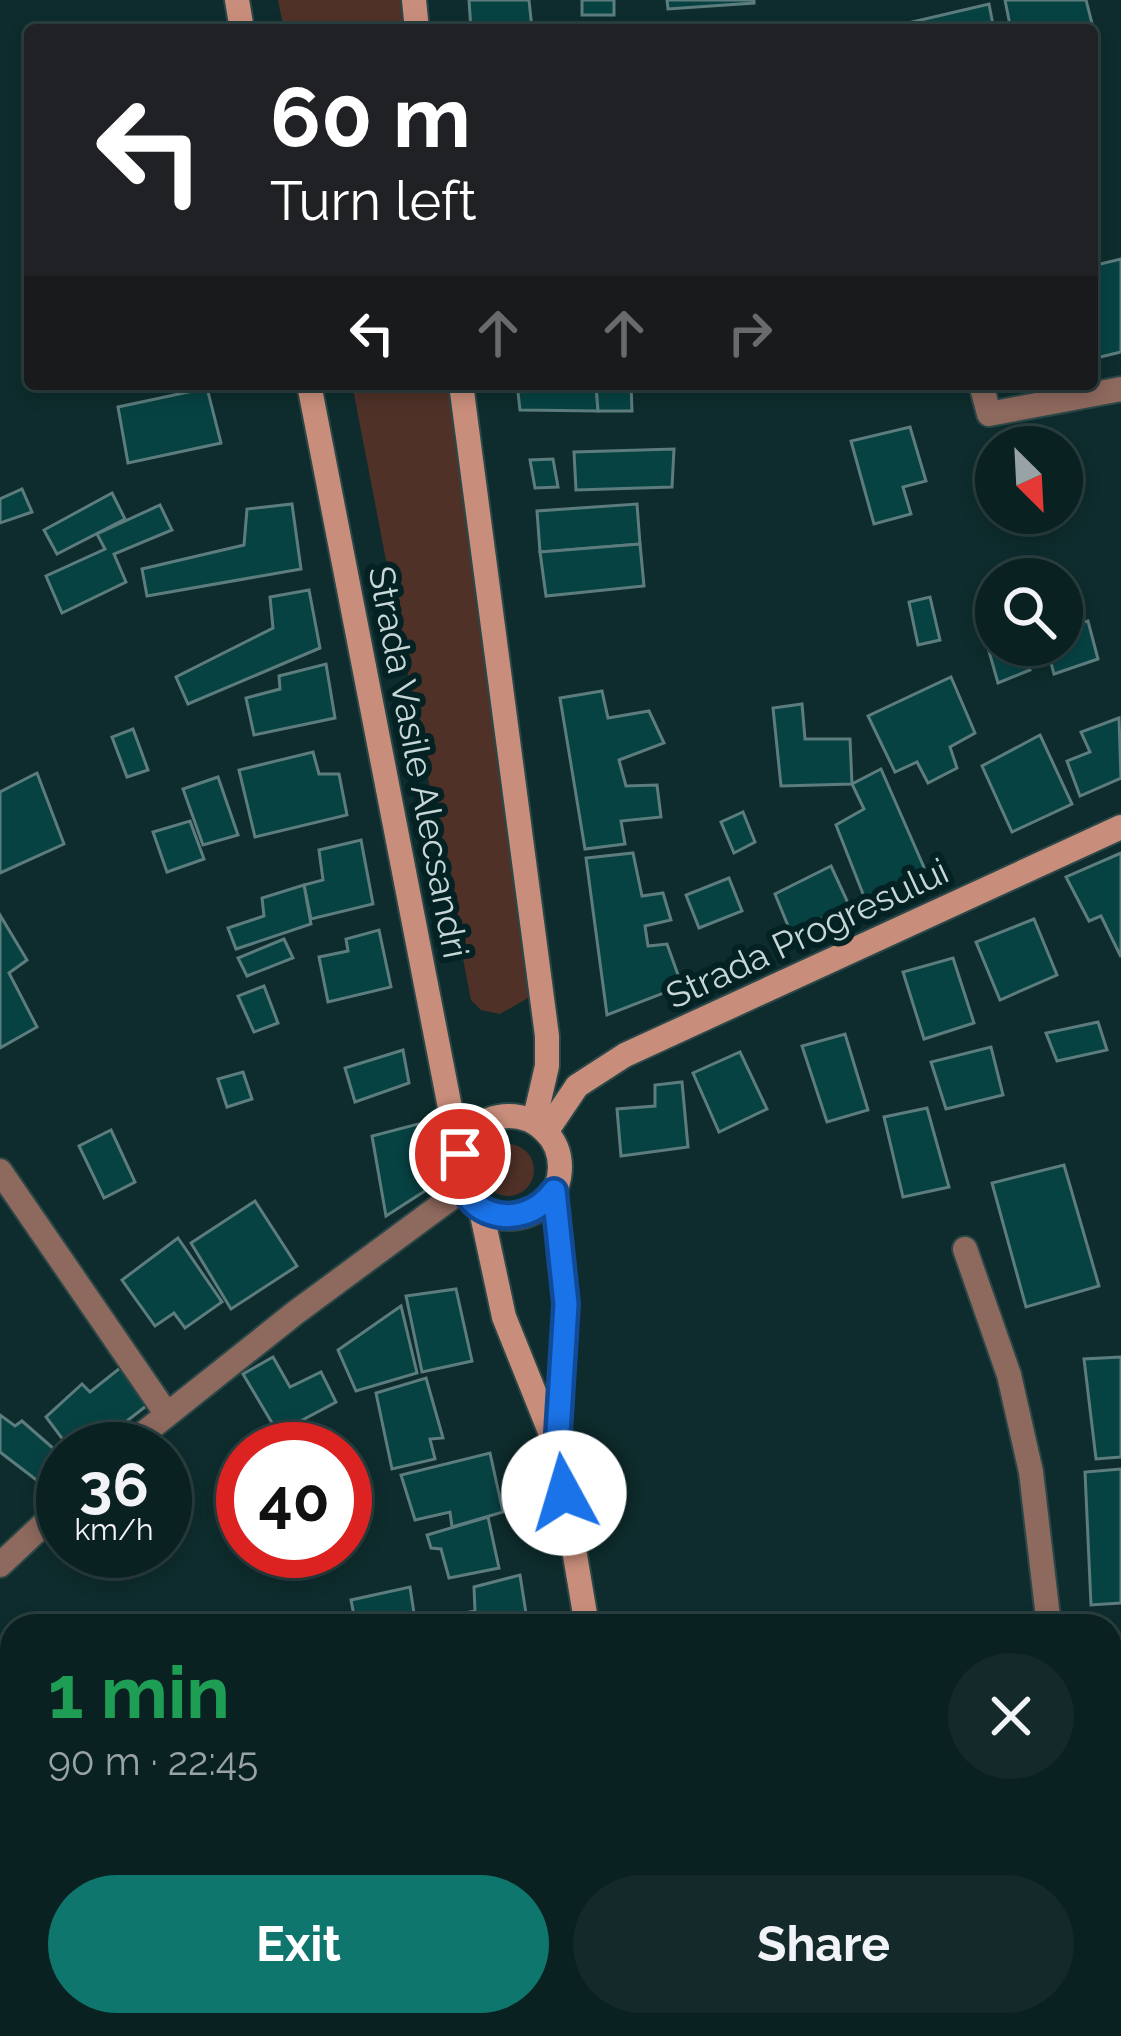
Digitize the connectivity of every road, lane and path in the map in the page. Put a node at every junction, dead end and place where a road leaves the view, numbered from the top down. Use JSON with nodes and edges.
{"nodes":[{"id":1,"x":1121,"y":389,"type":"edge"},
{"id":2,"x":310,"y":390,"type":"edge"},
{"id":3,"x":461,"y":390,"type":"edge"},
{"id":4,"x":983,"y":390,"type":"edge"},
{"id":5,"x":1121,"y":827,"type":"edge"},
{"id":6,"x":540,"y":1127,"type":"junction"},
{"id":7,"x":460,"y":1154,"type":"junction"},
{"id":8,"x":0,"y":1171,"type":"edge"},
{"id":9,"x":463,"y":1189,"type":"junction"},
{"id":10,"x":554,"y":1191,"type":"junction"},
{"id":11,"x":481,"y":1210,"type":"junction"},
{"id":12,"x":965,"y":1249,"type":"dead end"},
{"id":13,"x":166,"y":1413,"type":"junction"},
{"id":14,"x":156,"y":1422,"type":"edge"},
{"id":15,"x":557,"y":1449,"type":"junction"},
{"id":16,"x":36,"y":1531,"type":"edge"},
{"id":17,"x":0,"y":1565,"type":"edge"},
{"id":18,"x":585,"y":1614,"type":"edge"},
{"id":19,"x":1047,"y":1614,"type":"edge"}],
"edges":[{"from":1,"to":4,"type":"street"},
{"from":2,"to":7,"type":"street","name":"Strada Vasile Alecsandri"},
{"from":3,"to":6,"type":"street"},
{"from":5,"to":6,"type":"street","name":"Strada Progresului"},
{"from":6,"to":7,"type":"street"},
{"from":6,"to":10,"type":"street"},
{"from":7,"to":9,"type":"street"},
{"from":8,"to":13,"type":"street"},
{"from":9,"to":11,"type":"street"},
{"from":9,"to":13,"type":"street"},
{"from":10,"to":11,"type":"street"},
{"from":10,"to":15,"type":"street"},
{"from":11,"to":15,"type":"street"},
{"from":12,"to":19,"type":"street"},
{"from":13,"to":14,"type":"street"},
{"from":15,"to":18,"type":"street"},
{"from":16,"to":17,"type":"street"}]}
